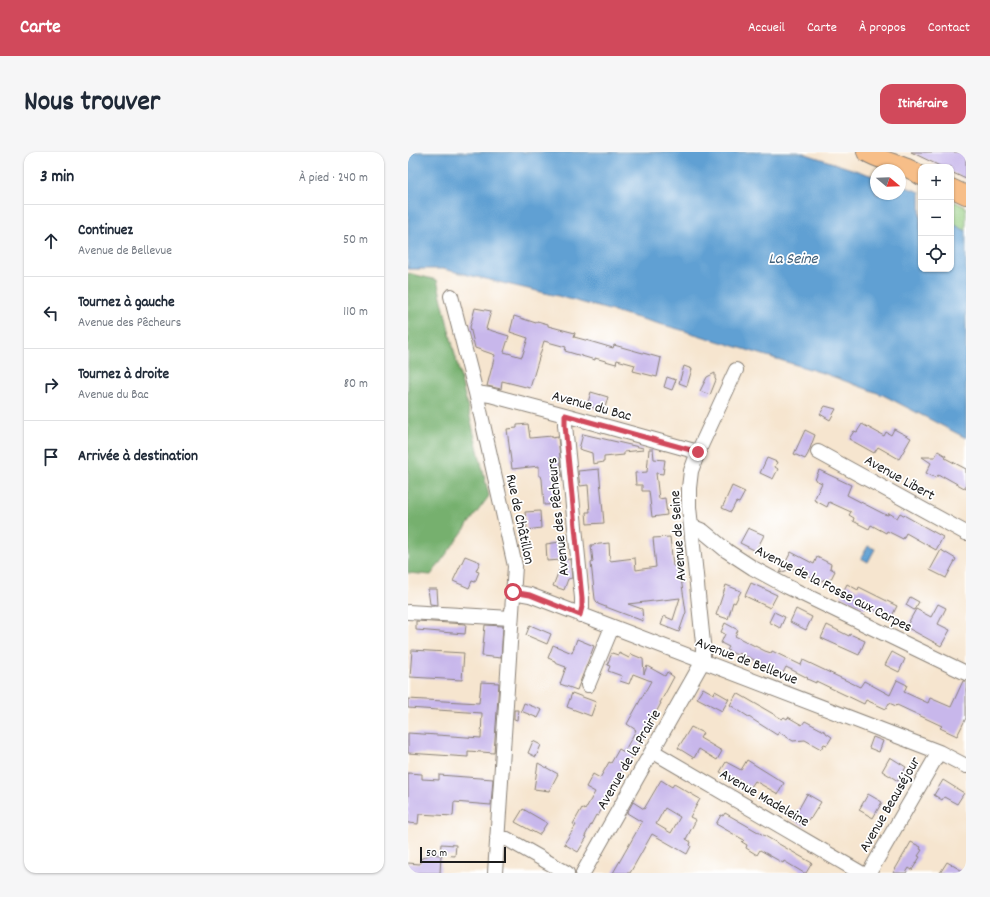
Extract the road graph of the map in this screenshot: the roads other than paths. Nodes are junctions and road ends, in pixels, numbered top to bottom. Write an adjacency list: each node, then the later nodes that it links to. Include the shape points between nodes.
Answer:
1 (851, 152): 3 (main road)
2 (866, 152): 4 (main road)
3 (872, 164)
4 (918, 174)
5 (906, 175): 6 (main road)
6 (918, 177)
7 (954, 189): 8 (main road)
8 (966, 195)
9 (451, 296): 11 (street, Rue de Châtillon)
10 (736, 370): 13 (street, Avenue de Seine)
11 (476, 393): 12 (street, Avenue du Bac); 17 (street, Rue de Châtillon, via 515,566)
12 (565, 415): 13 (street, Avenue du Bac); 19 (street, Avenue des Pêcheurs, via 582,598)
13 (698, 452): 15 (street, Avenue de Seine, via 689,488)
14 (818, 452): 16 (street, Avenue Libert)
15 (691, 526): 22 (street, Avenue de Seine); 23 (street, Avenue de la Fosse aux Carpes, via 703,530 753,568 788,587)
16 (966, 533)
17 (513, 592): 19 (street, Avenue de Bellevue, via 530,595); 20 (street, Rue de Châtillon)
18 (408, 612): 20 (street)
19 (580, 615): 21 (street, Avenue de Bellevue)
20 (511, 618): 28 (street, Rue de Châtillon)
21 (612, 627): 22 (street, Avenue de Bellevue); 24 (street)
22 (703, 661): 25 (street, Avenue de la Prairie); 26 (street, Avenue de Bellevue)
23 (966, 673)
24 (588, 685)
25 (652, 751): 31 (street, Avenue de la Prairie); 32 (street, Avenue Madeleine)
26 (939, 752): 27 (street, Avenue de Bellevue); 33 (street, Avenue Beauséjour)
27 (966, 766)
28 (497, 838): 29 (street, Rue de Châtillon); 30 (street, via 507,839)
29 (495, 873)
30 (567, 873)
31 (583, 873)
32 (861, 873)
33 (869, 873)

